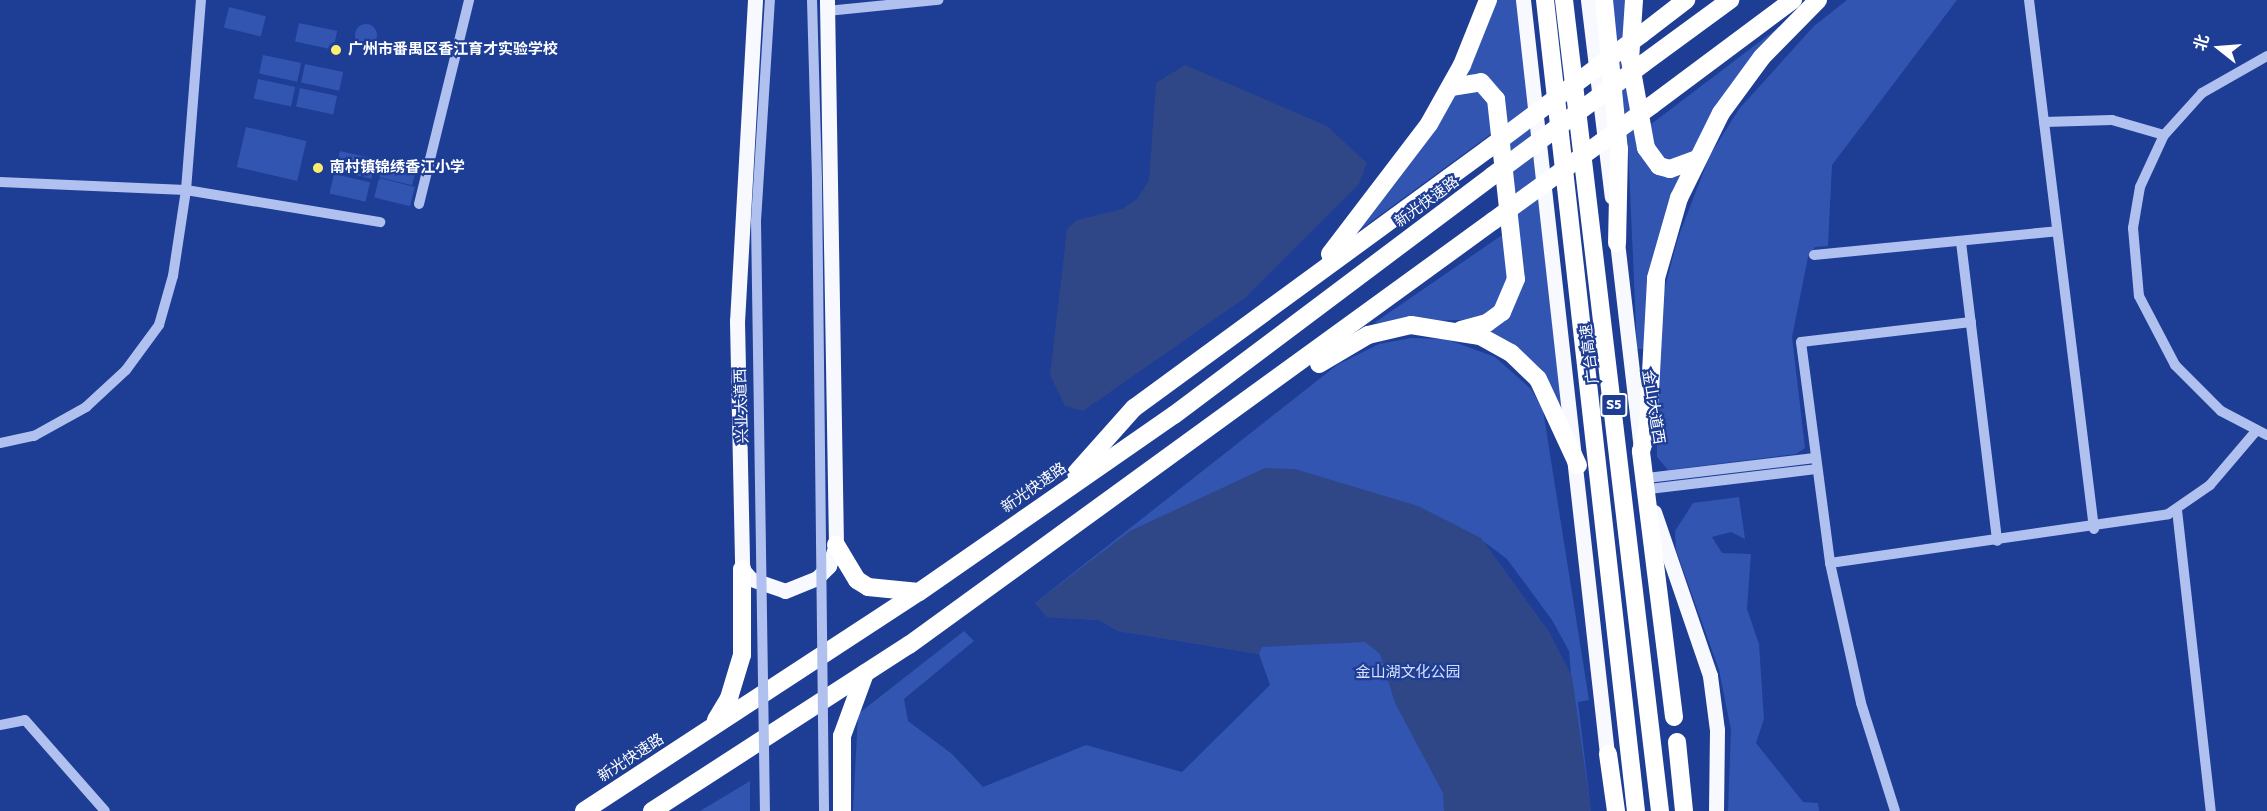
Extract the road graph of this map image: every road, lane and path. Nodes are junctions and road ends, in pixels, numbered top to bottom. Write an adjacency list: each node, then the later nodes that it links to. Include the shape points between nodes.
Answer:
1 (201, 0): 26 (street)
2 (469, 0): 27 (street)
3 (755, 0): 49 (main road, via 737,321)
4 (770, 0): 60 (street, 兴业大道西, bridge, via 756,221)
5 (812, 0): 61 (street, bridge)
6 (938, 0): 19 (street)
7 (1488, 0): 21 (highway)
8 (1523, 0): 40 (main road)
9 (1545, 0): 65 (highway, 广台高速 / S5)
10 (1564, 0): 66 (highway, 广台高速 / S5)
11 (1588, 0): 31 (main road, 金山大道西)
12 (1604, 0): 31 (highway, via 1619,149)
13 (1634, 0): 24 (highway, via 1630,60 1646,148 1659,166 1670,169)
14 (1686, 0): 33 (highway, bridge)
15 (1730, 0): 42 (highway, 新光快速路, bridge, via 1174,415)
16 (1793, 0): 43 (highway, bridge)
17 (1818, 0): 24 (highway, via 1762,57 1721,113)
18 (2029, 0): 22 (street)
19 (827, 5): 47 (main road)
20 (2267, 56): 23 (street, via 2202,93)
21 (1451, 87): 33 (highway, via 1370,207); 35 (highway, via 1481,82 1496,99 1516,279 1502,312 1487,323)
22 (2044, 122): 23 (street, via 2112,120); 29 (street)
23 (2164, 135): 36 (street, via 2135,207 2139,296 2190,383 2221,411)
24 (1697, 159): 38 (highway, via 1656,278 1648,428)
25 (0, 182): 26 (street)
26 (186, 190): 28 (street); 37 (street, via 173,276 159,325 126,370 86,407 34,436)
27 (419, 204)
28 (380, 222)
29 (2057, 231): 30 (street); 45 (street)
30 (1961, 242): 32 (street); 34 (street)
31 (1617, 243): 38 (main road, 金山大道西)
32 (1814, 255)
33 (1300, 285): 42 (highway, via 1134,408)
34 (1971, 322): 39 (street, via 1801,342); 46 (street)
35 (1461, 330): 40 (highway, via 1497,344 1532,372 1556,409); 43 (highway, via 1411,325 1368,335 1327,357 1184,462)
36 (2262, 433): 44 (street, via 2210,485)
37 (0, 443)
38 (1641, 451): 41 (main road, 金山大道西); 52 (highway)
39 (1816, 464): 41 (street); 48 (street)
40 (1578, 465): 56 (main road)
41 (1648, 483): 68 (main road, 金山大道西, via 1710,676 1717,730)
42 (1059, 492): 50 (highway, 新光快速路)
43 (1124, 492): 51 (highway)
44 (2176, 510): 45 (street); 70 (street)
45 (2094, 528): 46 (street)
46 (1996, 541): 48 (street)
47 (836, 545): 49 (main road, via 829,566 817,578 785,591 752,579); 50 (highway, via 852,573 868,587)
48 (1830, 563): 69 (street, via 1861,703)
49 (742, 569): 54 (highway, via 742,655 729,698)
50 (919, 592): 54 (highway, 新光快速路)
51 (865, 673): 59 (highway); 62 (highway, via 842,736)
52 (1674, 717)
53 (0, 725): 57 (street, via 25,720)
54 (712, 726): 58 (highway, 新光快速路)
55 (1677, 742): 67 (highway)
56 (1608, 754): 63 (main road); 64 (highway)
57 (105, 811)
58 (584, 811)
59 (652, 811)
60 (765, 811)
61 (824, 811)
62 (842, 811)
63 (1609, 811)
64 (1616, 811)
65 (1636, 811)
66 (1660, 811)
67 (1684, 811)
68 (1716, 811)
69 (1895, 811)
70 (2211, 811)

